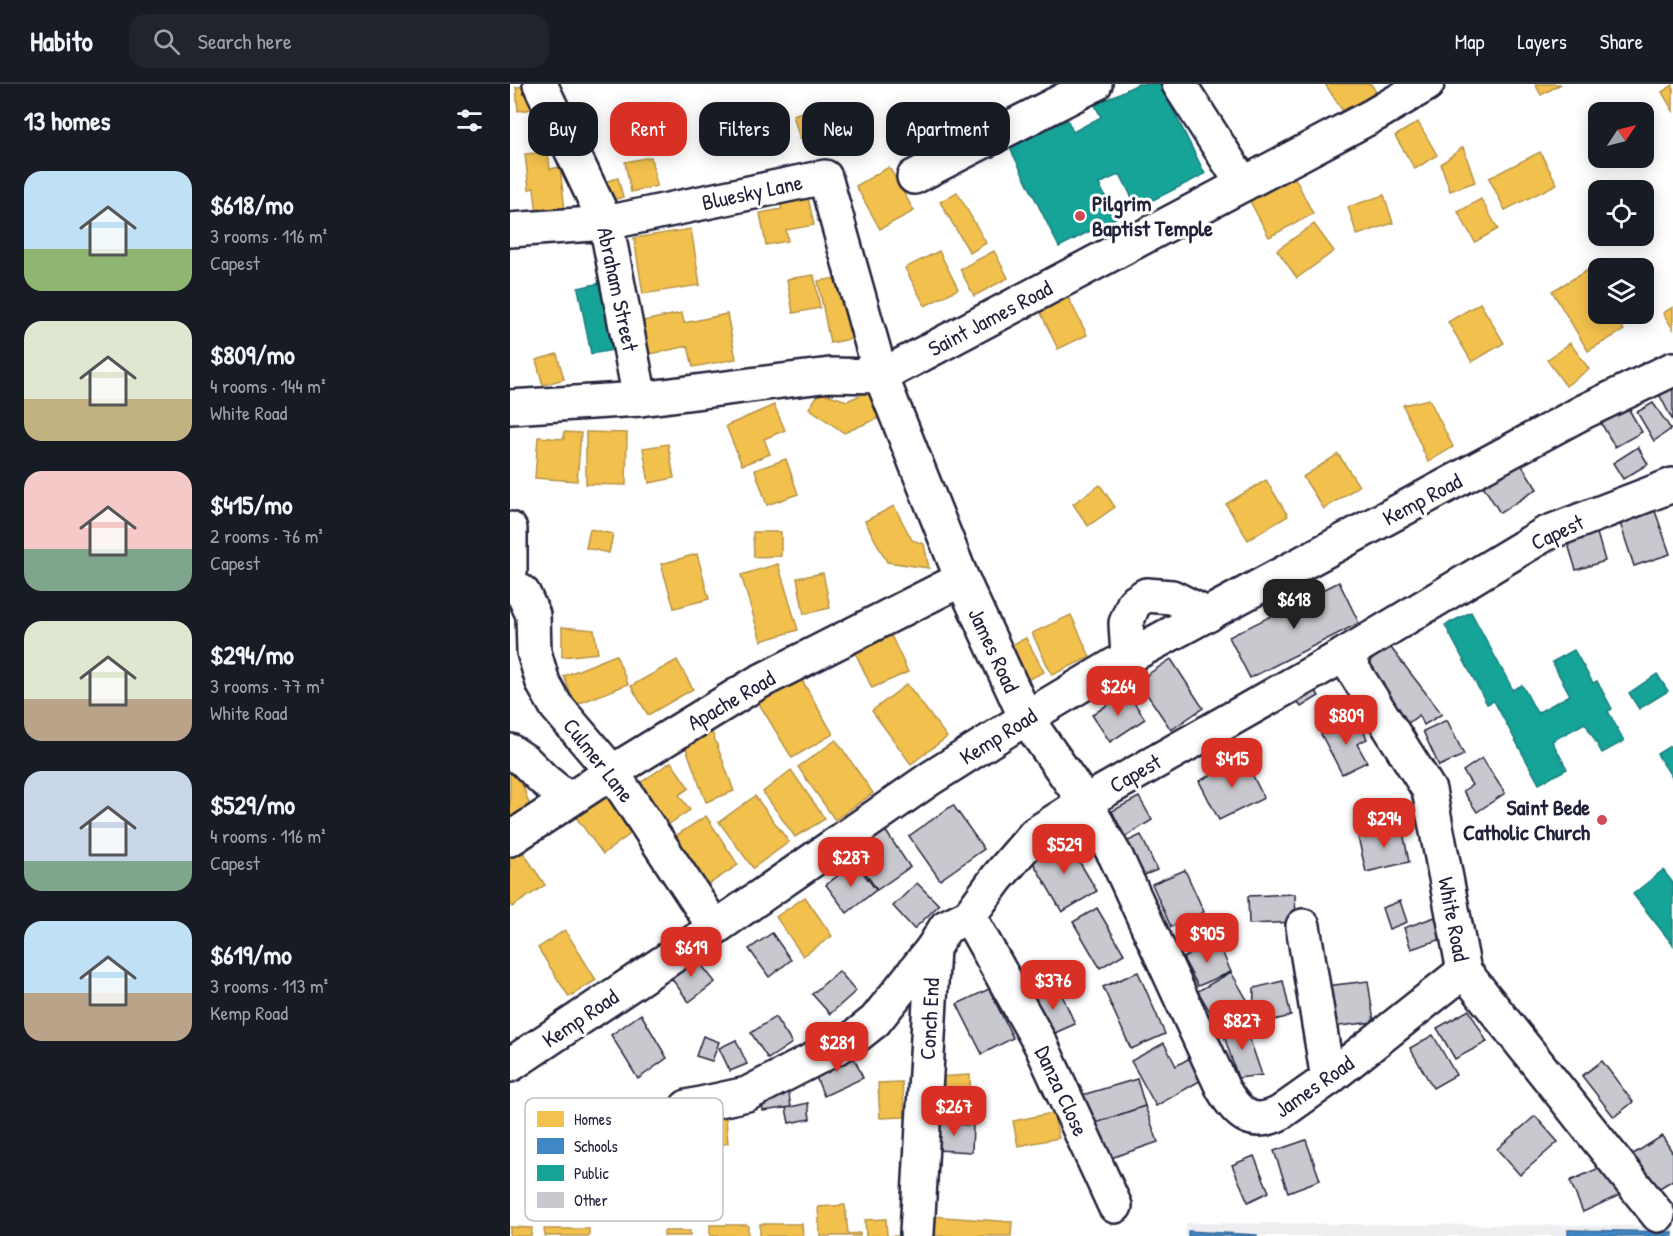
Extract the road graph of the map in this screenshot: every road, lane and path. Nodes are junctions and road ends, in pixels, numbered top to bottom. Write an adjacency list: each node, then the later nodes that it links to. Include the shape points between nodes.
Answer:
1 (540, 84): 7 (street, Abraham Street)
2 (1095, 84): 5 (street)
3 (1179, 84): 6 (street)
4 (1427, 84): 6 (street, Saint James Road)
5 (914, 177)
6 (1243, 184): 10 (street, Saint James Road)
7 (606, 223): 8 (street, Bluesky Lane); 10 (street, Bluesky Lane, via 825,177); 11 (street, Abraham Street)
8 (510, 230)
9 (1673, 369): 18 (street, Kemp Road, via 1583,412)
10 (881, 376): 11 (street, Saint James Road, via 830,375); 16 (street, James Road)
11 (639, 399): 12 (street, Saint James Road)
12 (510, 407)
13 (1673, 485): 19 (street, Capest, via 1545,534)
14 (510, 529): 15 (street)
15 (510, 572)
16 (962, 579): 21 (street, James Road); 23 (street, Apache Road, via 757,683)
17 (510, 585): 23 (street, Culmer Lane, via 522,593 534,615 534,652 543,683 556,706)
18 (1208, 615): 20 (street, Kemp Road); 20 (street, via 1172,597 1146,595 1134,603 1126,623)
19 (1344, 655): 25 (street, Capest); 31 (street, White Road, via 1429,790)
20 (1128, 657): 21 (street, Kemp Road)
21 (1026, 718): 25 (street, James Road); 29 (street, Kemp Road, via 931,778)
22 (510, 752): 24 (street)
23 (612, 772): 24 (street, Apache Road); 29 (street, Culmer Lane)
24 (569, 800): 26 (street, Apache Road)
25 (1085, 802): 27 (street, Capest, via 1035,834); 33 (street, James Road, via 1116,857 1223,1089 1236,1109 1256,1120 1272,1117)
26 (510, 839)
27 (969, 916): 30 (street, Capest, via 946,927); 35 (street, Danza Close, via 1041,1045)
28 (1303, 926): 33 (street)
29 (715, 928): 32 (street, Kemp Road)
30 (933, 948): 34 (street, Capest, via 875,1021 851,1040 747,1094); 37 (street, Conch End)
31 (1464, 971): 33 (street, James Road); 36 (street, White Road)
32 (510, 1065)
33 (1328, 1079)
34 (723, 1099)
35 (1115, 1206)
36 (1658, 1215)
37 (917, 1233)

